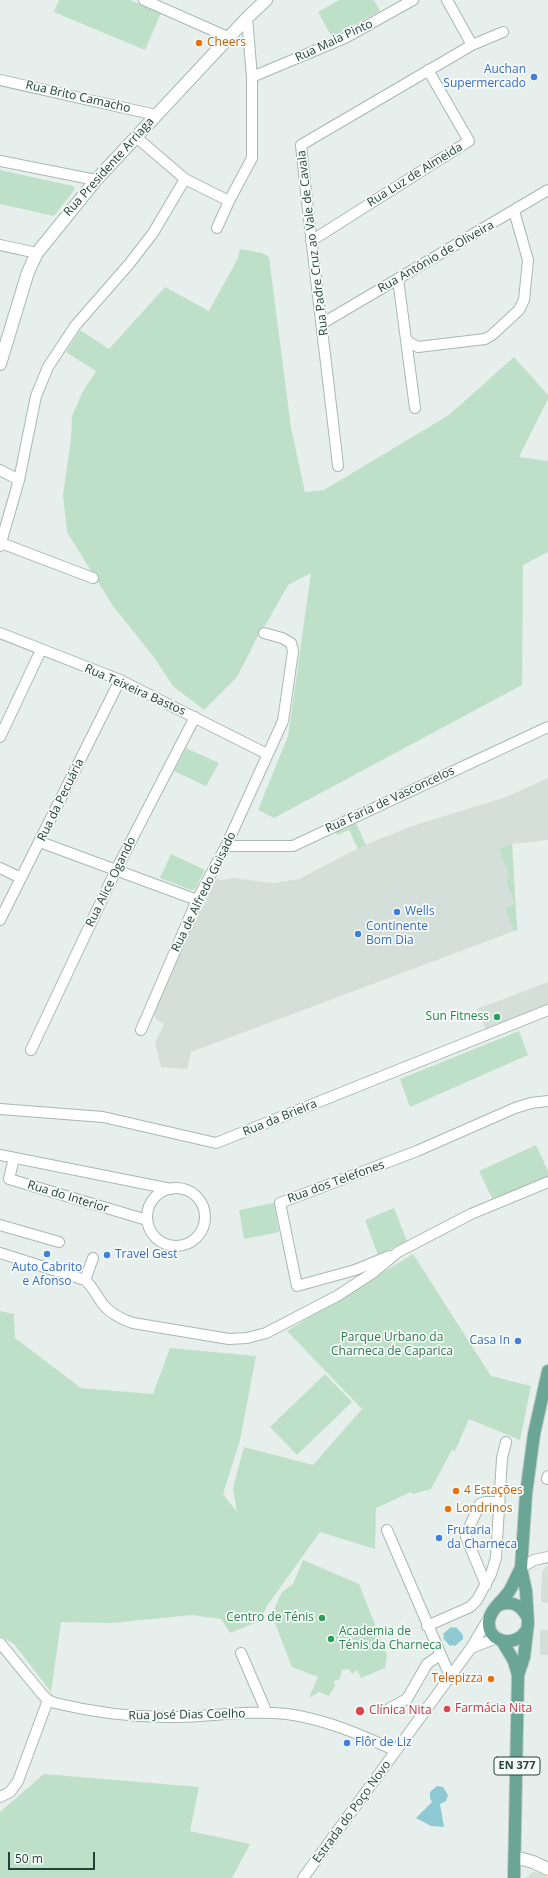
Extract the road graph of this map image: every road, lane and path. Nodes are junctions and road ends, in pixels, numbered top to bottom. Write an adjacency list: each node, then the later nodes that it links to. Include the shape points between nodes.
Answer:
1 (144, 0): 7 (street)
2 (266, 0): 5 (street, Rua Presidente Arriaga)
3 (413, 0): 10 (street, Rua Maia Pinto, via 346,38)
4 (447, 0): 8 (street)
5 (247, 18): 7 (street, Rua Presidente Arriaga); 10 (street)
6 (503, 32): 8 (street, Rua Padre Cruz ao Vale de Cavala)
7 (230, 38): 12 (street, Rua Presidente Arriaga)
8 (472, 45): 9 (street, Rua Padre Cruz ao Vale de Cavala)
9 (428, 70): 21 (street, Rua Padre Cruz ao Vale de Cavala, via 301,145); 21 (street, Rua Luz de Almeida, via 469,141)
10 (252, 77): 18 (street, via 252,158)
11 (0, 80): 12 (street, Rua Brito Camacho)
12 (156, 115): 13 (street, Rua Presidente Arriaga)
13 (136, 137): 15 (street); 16 (street, Rua Presidente Arriaga)
14 (0, 161): 16 (street)
15 (185, 179): 18 (street); 31 (street, via 153,233 75,326 48,366 36,396)
16 (96, 180): 23 (street, Rua Presidente Arriaga)
17 (548, 190): 19 (street, Rua António de Oliveira)
18 (229, 201): 20 (street)
19 (514, 211): 24 (street, Rua António de Oliveira); 26 (street, via 528,262 524,300 520,309 492,335 482,339 418,346)
20 (217, 228)
21 (311, 241): 25 (street, Rua Padre Cruz ao Vale de Cavala)
22 (0, 245): 23 (street)
23 (37, 253): 27 (street, Rua Presidente Arriaga, via 28,272)
24 (398, 279): 25 (street, Rua António de Oliveira); 26 (street)
25 (323, 323): 29 (street, Rua Padre Cruz ao Vale de Cavala)
26 (406, 339): 28 (street)
27 (0, 364)
28 (415, 408)
29 (338, 466)
30 (0, 470): 31 (street)
31 (19, 480): 32 (street)
32 (0, 544): 33 (street)
33 (93, 578)
34 (0, 633): 36 (street, Rua Teixeira Bastos)
35 (264, 633): 41 (street, Rua de Alfredo Guisado, via 282,638 290,643 293,651 283,721)
36 (42, 650): 37 (street, Rua Teixeira Bastos); 40 (street)
37 (120, 680): 38 (street, Rua Teixeira Bastos); 42 (street, Rua da Pecuária)
38 (195, 716): 41 (street, Rua Teixeira Bastos); 45 (street, Rua Alice Ogando)
39 (548, 727): 43 (street, Rua Faria de Vasconcelos, via 293,846)
40 (0, 737)
41 (267, 754): 43 (street, Rua de Alfredo Guisado)
42 (40, 842): 45 (street); 46 (street, Rua da Pecuária)
43 (226, 846): 47 (street, Rua de Alfredo Guisado)
44 (0, 868): 46 (street)
45 (116, 870): 47 (street); 51 (street, Rua Alice Ogando)
46 (21, 878): 48 (street, Rua da Pecuária)
47 (197, 900): 50 (street, Rua de Alfredo Guisado)
48 (0, 920)
49 (548, 1010): 53 (street, Rua da Brieira, via 216,1143 103,1117)
50 (141, 1030)
51 (31, 1050)
52 (548, 1101): 61 (street, Rua dos Telefones, via 515,1108 417,1152 280,1203 297,1286 355,1270)
53 (0, 1109)
54 (0, 1155): 55 (street, Rua do Interior)
55 (14, 1158): 57 (street, Rua do Interior); 58 (street, Rua do Interior, via 9,1179)
56 (548, 1182): 61 (street, via 471,1214)
57 (171, 1189): 58 (street, via 163,1191 150,1203); 58 (street, Rua do Interior, via 189,1191 202,1204 205,1213 199,1234 188,1243 180,1246 171,1245 155,1237)
58 (147, 1220)
59 (0, 1225): 60 (street)
60 (59, 1242)
61 (398, 1252): 64 (street, via 374,1272 337,1296 266,1333 247,1338 229,1338 133,1323 109,1311)
62 (0, 1253): 64 (street)
63 (93, 1258): 64 (street)
64 (85, 1280)
65 (548, 1371): 66 (main road, EN 377)
66 (546, 1391): 71 (main road, EN 377, via 531,1456)
67 (506, 1442): 68 (street)
68 (498, 1502): 72 (street, via 496,1558); 72 (street, via 480,1504 467,1532 467,1543)
69 (387, 1530): 76 (street)
70 (548, 1558): 71 (street, via 534,1560)
71 (521, 1568): 73 (main road, EN 377, via 509,1591); 74 (main road, EN 377, via 526,1591)
72 (486, 1585): 76 (street, via 470,1607)
73 (497, 1606): 74 (main road, via 514,1604); 75 (main road, EN 377)
74 (526, 1615): 77 (main road, EN 377)
75 (490, 1616): 78 (main road, EN 377, via 490,1628); 80 (street, Estrada do Poço Novo)
76 (427, 1626): 82 (street)
77 (526, 1631): 78 (main road, via 518,1639 508,1642); 83 (main road, EN 377, via 524,1657)
78 (500, 1639): 80 (street); 83 (main road, EN 377, via 514,1661)
79 (0, 1643): 85 (street)
80 (471, 1648): 84 (street, Estrada do Poço Novo)
81 (241, 1653): 87 (street)
82 (440, 1655): 84 (street); 86 (street, via 427,1664 407,1699)
83 (518, 1675): 90 (main road, EN 377)
84 (450, 1676): 88 (street, Estrada do Poço Novo)
85 (48, 1700): 87 (street, Rua José Dias Coelho, via 128,1716 179,1717); 89 (street, via 18,1780 13,1789)
86 (390, 1708)
87 (267, 1713): 88 (street, Rua José Dias Coelho, via 288,1714 338,1727)
88 (396, 1751): 92 (street, Estrada do Poço Novo)
89 (0, 1797)
90 (515, 1857): 91 (street); 93 (main road, EN 377)
91 (548, 1869)
92 (303, 1878)
93 (514, 1878)

